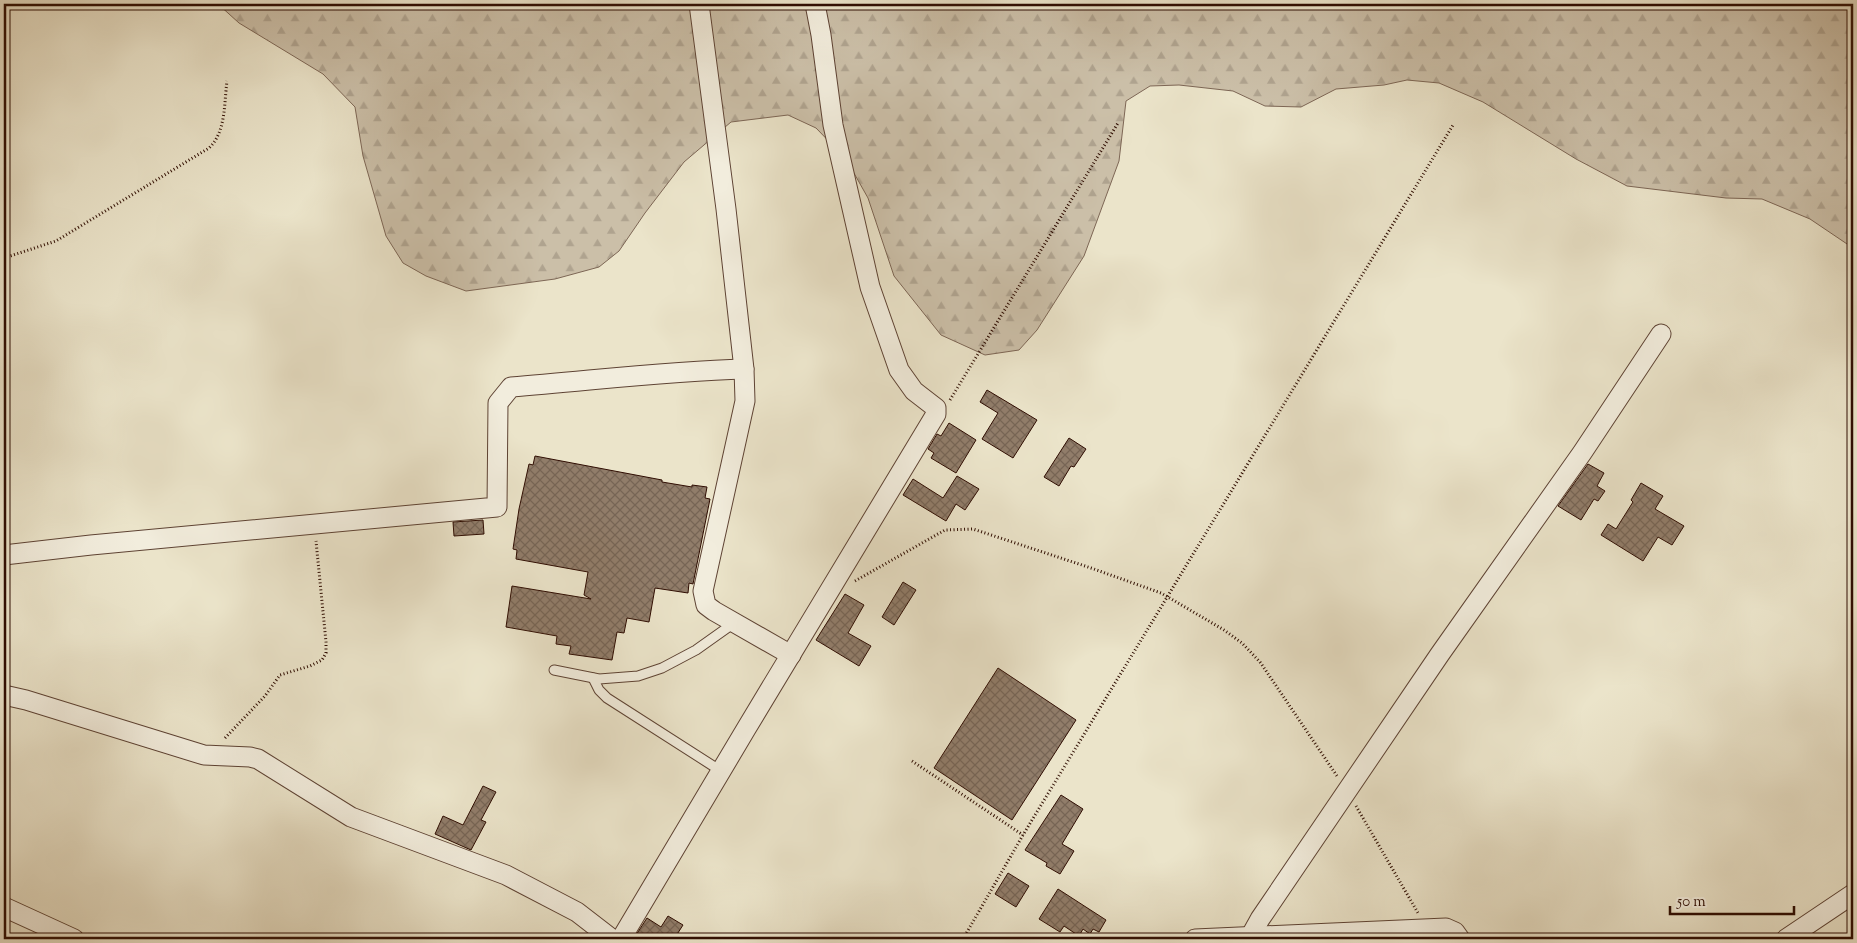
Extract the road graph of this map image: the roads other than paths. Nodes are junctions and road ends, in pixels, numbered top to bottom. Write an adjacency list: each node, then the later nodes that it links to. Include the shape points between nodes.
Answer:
1 (699, 4): 4 (street)
2 (814, 4): 7 (street, via 833,124 870,287 899,370 914,391 937,411)
3 (1661, 334): 14 (street)
4 (744, 369): 5 (street, via 668,372 511,387 498,403 497,507); 6 (street, via 744,413 703,591 706,605)
5 (4, 555)
6 (734, 622): 7 (street); 9 (lane, via 696,650 662,668 638,676)
7 (791, 655): 11 (street)
8 (554, 670): 9 (lane)
9 (593, 678): 11 (lane, via 607,698)
10 (4, 694): 16 (street, via 204,755 258,759 351,817 506,875 577,912)
11 (720, 772): 17 (street)
12 (1853, 894): 20 (street)
13 (4, 907): 15 (street)
14 (1250, 937): 18 (street); 19 (street, via 1446,928)
15 (74, 939)
16 (612, 939)
17 (621, 939)
18 (1194, 939)
19 (1460, 939)
20 (1786, 939)

